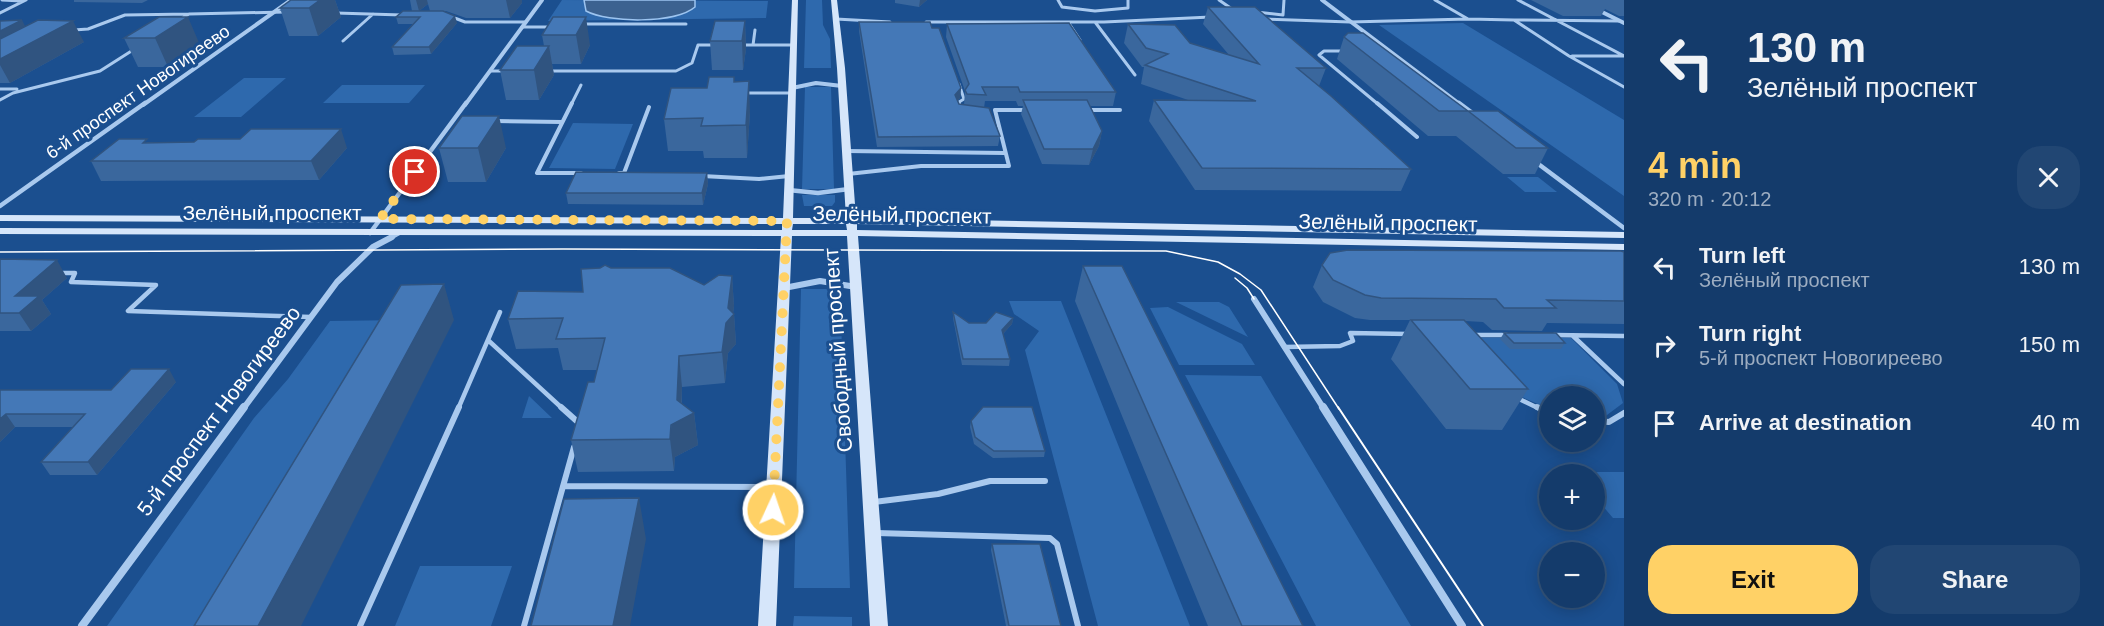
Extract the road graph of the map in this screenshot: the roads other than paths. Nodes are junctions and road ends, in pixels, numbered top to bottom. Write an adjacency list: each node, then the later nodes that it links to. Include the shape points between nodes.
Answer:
1 (2, 0): 2 (lane)
2 (26, 0): 19 (lane)
3 (291, 0): 17 (street, 6-й проспект Новогиреево)
4 (542, 0): 32 (street)
5 (795, 0): 50 (main road)
6 (834, 0): 26 (main road, Свободный проспект)
7 (1058, 0): 8 (lane, via 1062,7 1106,11 1128,8)
8 (1128, 0)
9 (1219, 0): 15 (lane, via 1228,9)
10 (1284, 0): 16 (lane, via 1283,15)
11 (1322, 0): 37 (street)
12 (1435, 0): 28 (lane)
13 (1518, 0): 31 (lane)
14 (1597, 9): 38 (street)
15 (1239, 10)
16 (1250, 11)
17 (274, 12): 18 (lane); 21 (lane); 93 (street, 6-й проспект Новогиреево)
18 (285, 12)
19 (0, 13)
20 (329, 13): 22 (lane)
21 (189, 14): 30 (lane); 39 (lane, via 125,15 88,29 70,29)
22 (373, 14): 23 (lane); 45 (lane)
23 (408, 15)
24 (445, 15): 32 (lane, via 465,22)
25 (1222, 17): 36 (lane)
26 (836, 18): 33 (lane); 63 (main road, Свободный проспект)
27 (1257, 19): 37 (lane)
28 (1468, 19): 29 (lane); 37 (lane)
29 (1514, 20): 31 (lane); 55 (lane)
30 (179, 21)
31 (1558, 21): 38 (lane); 56 (lane)
32 (526, 22): 42 (street)
33 (891, 22)
34 (925, 22): 35 (lane)
35 (1068, 22): 36 (lane); 46 (lane)
36 (1095, 22): 60 (lane)
37 (1350, 22): 54 (street)
38 (1622, 22)
39 (75, 24)
40 (686, 24): 41 (lane)
41 (575, 25)
42 (522, 27): 44 (lane, via 557,27); 57 (street)
43 (755, 30): 49 (lane)
44 (551, 36)
45 (343, 41)
46 (1081, 41)
47 (720, 45): 59 (lane, via 698,45 692,63 676,71)
48 (742, 45): 49 (lane)
49 (753, 45): 50 (lane)
50 (794, 45): 67 (main road)
51 (140, 46): 66 (lane, via 100,71)
52 (1350, 51): 80 (lane, via 1324,51 1320,55)
53 (1383, 51): 54 (lane)
54 (1389, 51): 75 (street)
55 (1569, 56): 56 (lane); 64 (lane)
56 (1624, 56)
57 (490, 71): 58 (lane); 76 (street)
58 (509, 71)
59 (540, 71)
60 (1135, 75)
61 (956, 77): 74 (lane, via 964,99 958,106)
62 (581, 85): 79 (lane)
63 (842, 86): 67 (street, via 816,83); 81 (main road, Свободный проспект)
64 (1624, 87)
65 (0, 89): 66 (lane)
66 (26, 89): 69 (lane)
67 (792, 91): 68 (lane); 90 (main road)
68 (736, 93)
69 (0, 100)
70 (649, 107): 86 (lane)
71 (1029, 110): 82 (lane, via 995,110)
72 (1086, 110): 73 (lane)
73 (1120, 110)
74 (962, 112)
75 (1481, 120)
76 (453, 121): 77 (lane); 95 (street)
77 (464, 121)
78 (486, 121): 79 (lane)
79 (562, 122): 84 (lane, via 537,173)
80 (1417, 137)
81 (846, 151): 82 (lane); 88 (main road, Свободный проспект)
82 (1005, 153): 88 (lane, via 1009,166 921,166)
83 (1527, 154): 98 (street)
84 (591, 173)
85 (613, 173): 86 (lane)
86 (624, 173): 87 (lane)
87 (635, 174)
88 (848, 174): 91 (main road, Свободный проспект)
89 (692, 176): 90 (lane)
90 (789, 176): 92 (main road)
91 (849, 189): 92 (street, via 818,194); 97 (main road, Свободный проспект)
92 (788, 190): 96 (main road)
93 (0, 206)
94 (0, 218): 95 (main road, Зелёный проспект)
95 (380, 219): 96 (main road, Зелёный проспект); 100 (street)
96 (786, 227): 97 (main road, Зелёный проспект); 101 (main road, Зелёный проспект); 106 (main road)
97 (852, 227): 102 (main road, Зелёный проспект); 103 (main road, Зелёный проспект); 105 (main road, Свободный проспект)
98 (1624, 228)
99 (0, 231): 100 (main road, Зелёный проспект)
100 (370, 233): 101 (main road, Зелёный проспект)
101 (399, 233): 109 (street, 5-й проспект Новогиреево, via 373,247 337,282)
102 (1624, 235)
103 (1624, 247)
104 (53, 273): 109 (lane, via 75,273 71,282 156,285 128,311)
105 (856, 287): 106 (street, via 821,280); 126 (main road, Свободный проспект)
106 (783, 288): 125 (main road)
107 (1254, 299): 117 (street)
108 (500, 312): 116 (lane)
109 (311, 318): 128 (street, 5-й проспект Новогиреево)
110 (1418, 334): 117 (lane, via 1350,333 1353,341 1340,346)
111 (1463, 334): 112 (lane)
112 (1518, 335)
113 (1551, 335): 114 (lane)
114 (1573, 336): 115 (lane); 118 (lane)
115 (1624, 336)
116 (489, 341): 124 (lane, via 580,425); 129 (lane)
117 (1284, 347): 134 (street)
118 (1624, 384)
119 (1512, 394): 120 (lane)
120 (1539, 408)
121 (1624, 412): 122 (lane)
122 (1605, 422)
123 (1045, 481): 126 (lane, via 990,481 938,494)
124 (564, 486): 125 (lane); 130 (lane)
125 (774, 487): 131 (main road)
126 (871, 502): 127 (main road, Свободный проспект)
127 (873, 533): 132 (main road, Свободный проспект); 133 (lane, via 1050,538 1057,544)
128 (82, 626)
129 (360, 626)
130 (524, 626)
131 (767, 626)
132 (879, 626)
133 (1078, 626)
134 (1462, 626)

